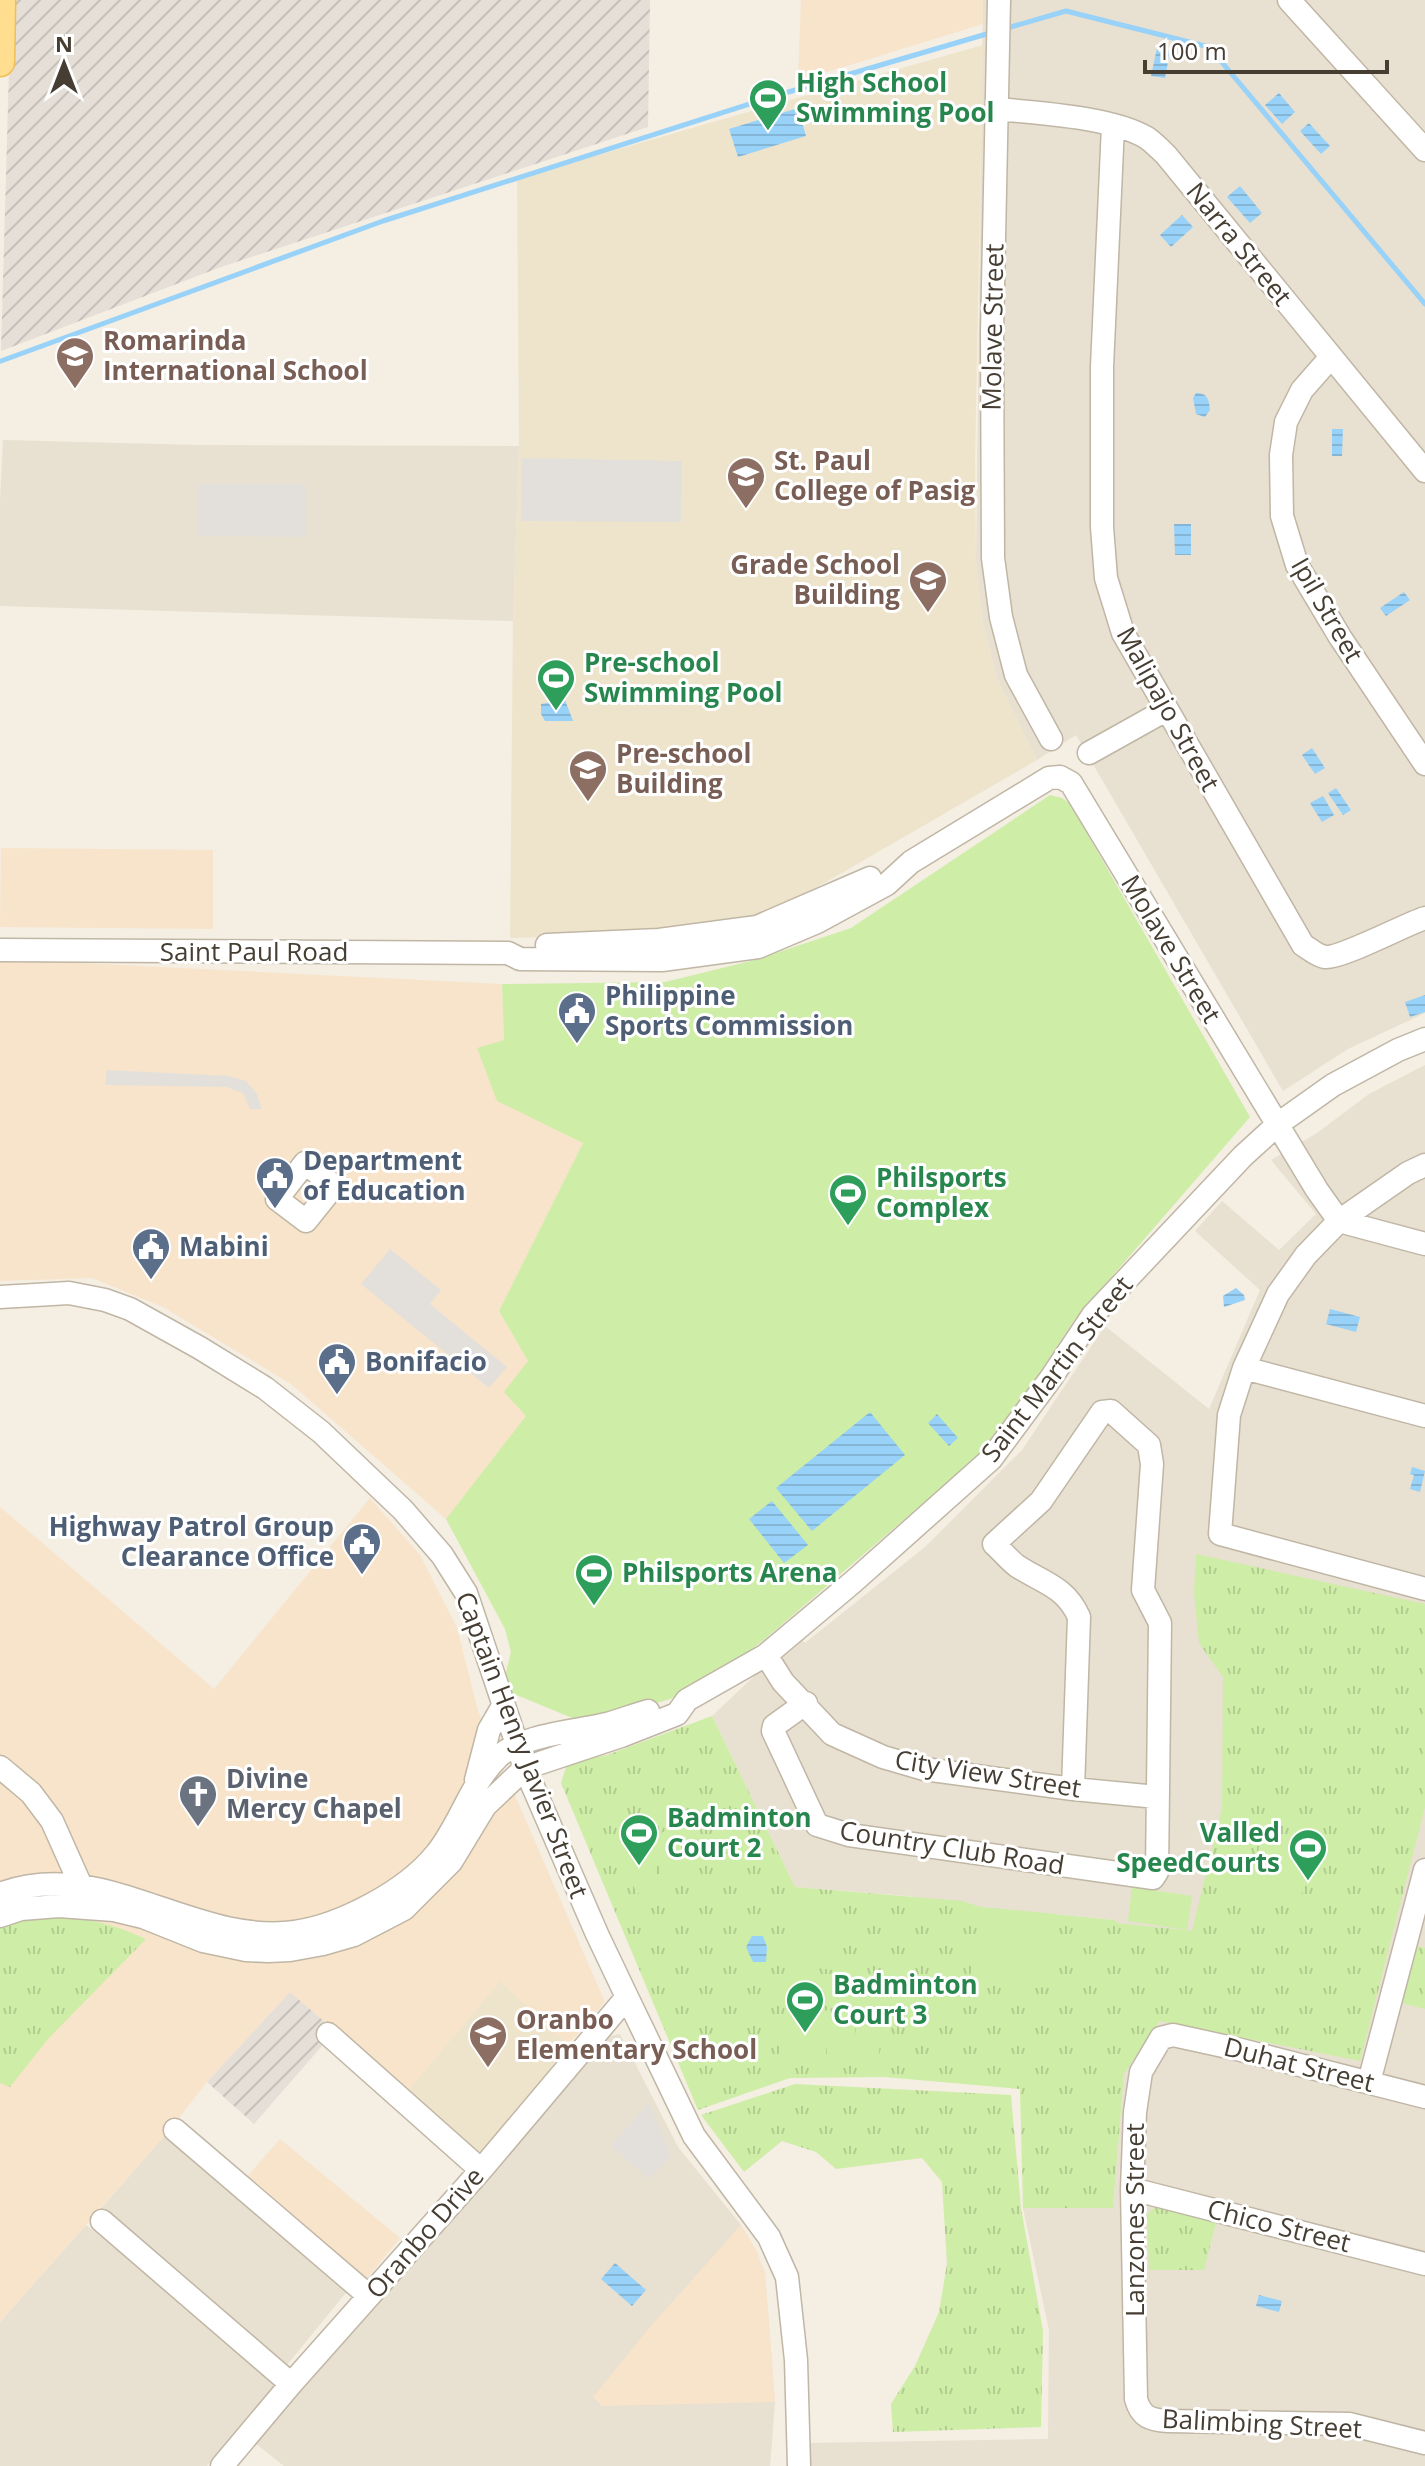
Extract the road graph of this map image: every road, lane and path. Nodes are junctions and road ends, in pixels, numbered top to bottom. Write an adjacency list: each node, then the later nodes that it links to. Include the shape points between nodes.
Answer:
1 (1, 0): 4 (main road)
2 (1289, 0): 7 (street)
3 (999, 7): 5 (street, Molave Street)
4 (0, 62)
5 (997, 109): 6 (street, Narra Street); 11 (street, Molave Street, via 993,558 1016,675)
6 (1113, 126): 8 (street, Narra Street, via 1145,137 1166,155); 10 (street, Malipajo Street, via 1102,367 1106,578 1123,633)
7 (1425, 150)
8 (1331, 357): 9 (street, Narra Street); 13 (street, Ipil Street, via 1302,390 1286,422 1282,516 1297,565)
9 (1425, 471)
10 (1166, 710): 12 (street); 15 (street, Malipajo Street, via 1303,945 1322,957 1337,957)
11 (1051, 739)
12 (1089, 753)
13 (1425, 764)
14 (1060, 777): 16 (street, Saint Paul Road, via 1049,778 848,906 758,947 662,960 520,959 508,953); 18 (street, Molave Street, via 1071,783)
15 (1425, 918)
16 (0, 950)
17 (1425, 1039): 18 (street, Saint Martin Street, via 1333,1085)
18 (1278, 1124): 20 (street, Molave Street); 26 (street, Saint Martin Street, via 1093,1315 991,1459)
19 (1425, 1165): 20 (street)
20 (1339, 1221): 21 (street); 23 (street, via 1278,1294)
21 (1425, 1244)
22 (0, 1297): 29 (street, Captain Henry Javier Street, via 69,1293 130,1309 265,1388 321,1432 442,1555 466,1593)
23 (1244, 1368): 24 (street); 25 (street, via 1229,1415 1220,1534)
24 (1425, 1416)
25 (1425, 1589)
26 (766, 1655): 27 (street, Saint Martin Street); 28 (street, City View Street, via 783,1682)
27 (687, 1700): 30 (street, Saint Martin Street); 32 (street, Saint Martin Street, via 677,1714)
28 (806, 1703): 34 (street, City View Street, via 832,1734 883,1757 924,1769); 35 (street, Country Club Road, via 774,1726 774,1736 817,1825 849,1835 1153,1878)
29 (503, 1706): 30 (street, Captain Henry Javier Street); 33 (street, via 489,1730)
30 (517, 1746): 32 (street, Captain Henry Javier Street); 33 (street, via 499,1757)
31 (0, 1767): 37 (street, via 31,1793 52,1821)
32 (525, 1768): 39 (street, via 485,1806 451,1862 404,1909 354,1935 290,1950 246,1950 203,1941 143,1917); 42 (street, Captain Henry Javier Street)
33 (474, 1789): 37 (street, via 437,1854 399,1889 343,1918 296,1931 215,1926)
34 (1073, 1789): 35 (street, City View Street); 35 (street, via 1079,1617 1061,1591 1015,1564 994,1544 1041,1501 1106,1410 1149,1445 1143,1590 1160,1623)
35 (1157, 1797)
36 (1425, 1870): 41 (street)
37 (81, 1885): 38 (street, via 18,1887); 39 (street)
38 (0, 1894)
39 (90, 1907): 40 (street, via 21,1909)
40 (0, 1916)
41 (1418, 1923): 45 (street)
42 (627, 1997): 48 (street, Oranbo Drive); 57 (street, Captain Henry Javier Street, via 694,2136 769,2237 787,2277)
43 (328, 2034): 48 (street)
44 (1173, 2035): 45 (street, Duhat Street); 49 (street, Lanzones Street, via 1161,2038 1141,2072)
45 (1369, 2082): 46 (street, Duhat Street)
46 (1425, 2097)
47 (175, 2130): 52 (street)
48 (481, 2170): 52 (street, Oranbo Drive)
49 (1132, 2189): 51 (street, Chico Street); 54 (street, Lanzones Street, via 1136,2399)
50 (102, 2221): 53 (street)
51 (1425, 2264)
52 (369, 2296): 53 (street, Oranbo Drive)
53 (291, 2384): 56 (street, Oranbo Drive)
54 (1146, 2417): 55 (street, Balimbing Street, via 1349,2424)
55 (1425, 2443)
56 (222, 2466)
57 (799, 2466)

